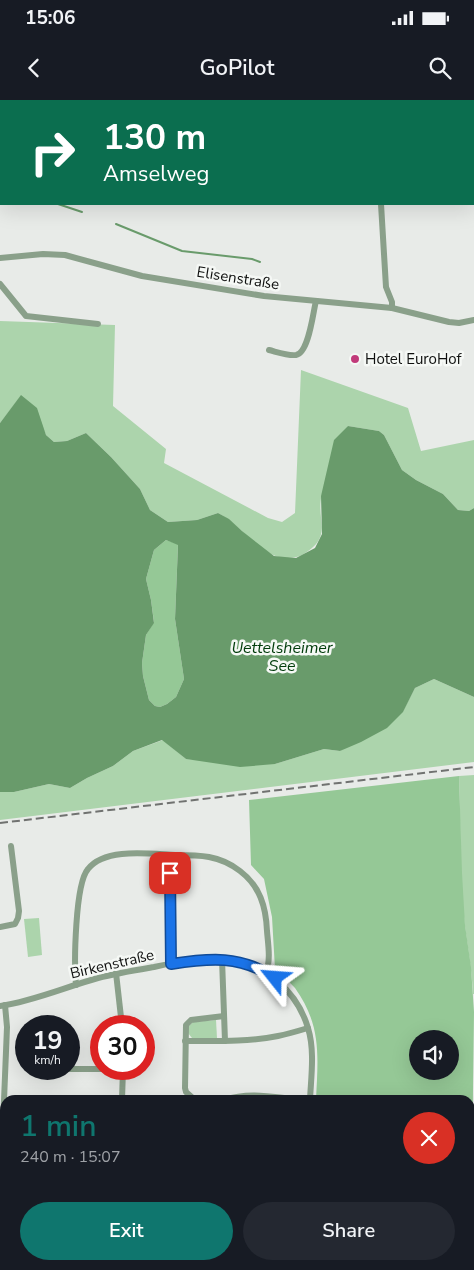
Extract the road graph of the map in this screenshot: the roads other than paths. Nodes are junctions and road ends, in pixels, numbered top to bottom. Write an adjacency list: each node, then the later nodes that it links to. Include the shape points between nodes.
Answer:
1 (381, 205): 5 (street, via 386,286)
2 (0, 258): 4 (street, Elisenstraße, via 65,254 142,276)
3 (0, 284): 7 (street, via 26,316)
4 (316, 301): 5 (street, Elisenstraße); 8 (street, via 302,351 294,355)
5 (392, 308): 6 (street, Elisenstraße, via 449,322)
6 (474, 320)
7 (98, 324)
8 (269, 350)
9 (11, 846): 11 (street, via 19,912 15,924)
10 (170, 854): 13 (street); 14 (street, via 223,861 251,881 266,914 269,966); 16 (street, via 122,854 99,860 87,869 79,903)
11 (0, 927)
12 (222, 959): 13 (street, Birkenstraße); 14 (street, Birkenstraße); 19 (street)
13 (171, 964): 15 (street, Birkenstraße)
14 (266, 972): 20 (street, Birkenstraße, via 288,990)
15 (116, 973): 16 (street, Birkenstraße); 18 (street)
16 (76, 985): 17 (street, Birkenstraße)
17 (3, 1005): 24 (street, via 7,1027)
18 (121, 1015)
19 (224, 1016): 21 (street, via 188,1022); 22 (street)
20 (308, 1028): 22 (street, via 278,1036); 27 (street, Birkenstraße, via 312,1052)
21 (185, 1041): 22 (street); 26 (street, via 185,1088)
22 (225, 1041)
23 (123, 1080): 25 (street)
24 (4, 1095)
25 (122, 1095)
26 (189, 1095)
27 (310, 1095)

